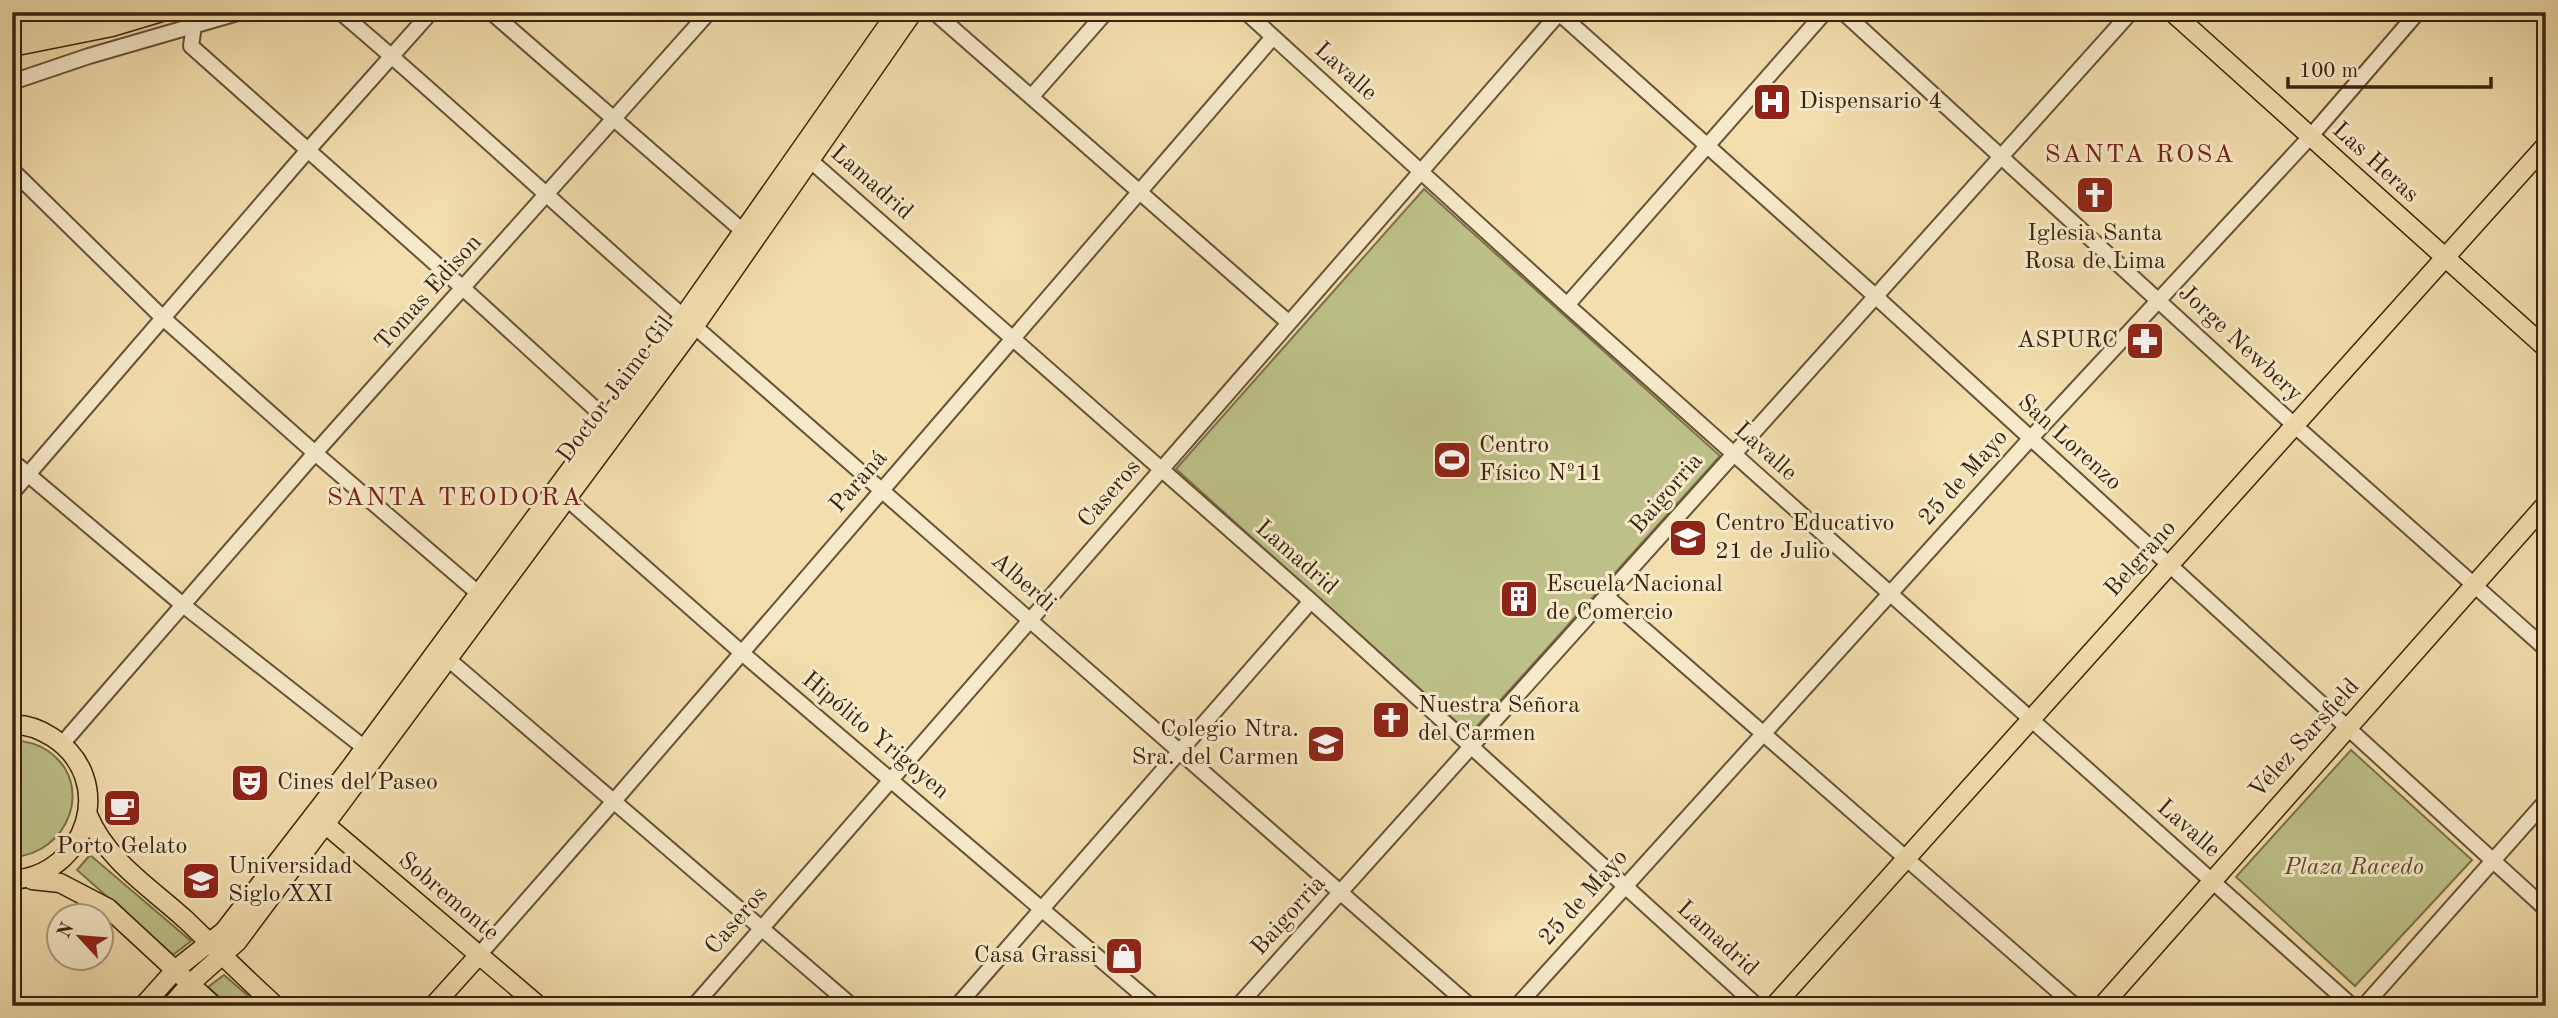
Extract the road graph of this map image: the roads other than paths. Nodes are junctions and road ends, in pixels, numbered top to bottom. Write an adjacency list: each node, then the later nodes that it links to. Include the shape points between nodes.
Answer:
1 (107, 12): 20 (main road)
2 (162, 12): 22 (main road)
3 (241, 12): 19 (street)
4 (340, 12): 23 (street, Alberdi)
5 (431, 12): 23 (street)
6 (491, 12): 26 (street)
7 (709, 12): 26 (street, Tomas Edison)
8 (897, 12): 31 (main road, Doctor Jaime Gil)
9 (913, 12): 31 (main road, Doctor Jaime Gil)
10 (934, 12): 25 (street)
11 (1106, 12): 25 (street)
12 (1246, 12): 21 (street, Lavalle)
13 (1825, 12): 29 (street)
14 (1843, 12): 32 (street, Jorge Newbery)
15 (2130, 12): 32 (street, Baigorria)
16 (2172, 12): 27 (main road, Las Heras)
17 (2418, 12): 27 (street, 25 de Mayo)
18 (1560, 13): 29 (street, San Lorenzo); 34 (street, Caseros)
19 (195, 19): 24 (street); 30 (street, via 191,46)
20 (12, 32)
21 (1273, 37): 34 (street, Lavalle); 35 (street, Paraná)
22 (12, 47)
23 (392, 56): 30 (street); 36 (street, Alberdi)
24 (12, 82)
25 (1032, 96): 35 (street)
26 (614, 120): 36 (street, Tomas Edison); 37 (street)
27 (2310, 137): 38 (main road, Las Heras); 41 (street, 25 de Mayo)
28 (2546, 145): 38 (main road, Belgrano)
29 (1707, 146): 40 (street, San Lorenzo); 42 (street)
30 (308, 150): 39 (street); 43 (street)
31 (805, 155): 37 (main road, Doctor Jaime Gil); 44 (main road, Doctor Jaime Gil); 46 (street, Lamadrid)
32 (2001, 158): 40 (street, Baigorria); 41 (street, Jorge Newbery)
33 (12, 170): 43 (street)
34 (1421, 171): 42 (street, Lavalle); 45 (street, Caseros)
35 (1140, 191): 45 (street); 46 (street, Paraná)
36 (548, 194): 39 (street, Tomas Edison); 44 (street, Alberdi)
37 (744, 232): 44 (main road, Doctor Jaime Gil)
38 (2444, 258): 47 (main road, Las Heras); 48 (main road, Belgrano)
39 (464, 289): 49 (street); 51 (street, Tomas Edison)
40 (1874, 295): 50 (street, San Lorenzo); 52 (street, Baigorria)
41 (2158, 299): 48 (street, Jorge Newbery); 50 (street, 25 de Mayo)
42 (1567, 305): 52 (street, Lavalle)
43 (163, 318): 51 (street); 55 (street)
44 (689, 322): 49 (main road, Doctor Jaime Gil); 56 (street, Alberdi)
45 (1288, 322): 54 (street, Caseros)
46 (1015, 338): 54 (street, Lamadrid); 56 (street, Paraná)
47 (2546, 348)
48 (2294, 424): 60 (main road, Belgrano); 61 (street, Jorge Newbery)
49 (612, 425): 58 (main road, Doctor Jaime Gil); 64 (main road, Doctor Jaime Gil)
50 (2030, 439): 60 (street, San Lorenzo); 62 (street, 25 de Mayo)
51 (315, 453): 64 (street); 66 (street, Tomas Edison)
52 (1733, 454): 62 (street, Lavalle); 63 (street, Baigorria)
53 (12, 461): 55 (street)
54 (1160, 470): 65 (street, Lamadrid); 67 (street, Caseros)
55 (29, 474): 57 (street); 66 (street)
56 (883, 489): 67 (street, Alberdi); 69 (street, Paraná)
57 (12, 493)
58 (566, 498): 64 (main road, Doctor Jaime Gil); 69 (street, Hipólito Yrigoyen)
59 (2546, 504): 61 (main road, Vélez Sarsfield)
60 (2169, 565): 71 (main road, Belgrano); 73 (street, San Lorenzo)
61 (2474, 584): 68 (street, Jorge Newbery); 73 (main road, Vélez Sarsfield)
62 (1890, 593): 71 (street, Lavalle); 74 (street, 25 de Mayo)
63 (1607, 597): 74 (street); 76 (street, Baigorria)
64 (483, 598): 70 (main road, Doctor Jaime Gil); 78 (main road, Doctor Jaime Gil)
65 (1311, 601): 76 (street, Lamadrid); 77 (street)
66 (183, 605): 75 (street, Tomas Edison); 78 (street)
67 (1031, 620): 77 (street, Alberdi); 79 (street, Caseros)
68 (2546, 649)
69 (742, 653): 79 (street, Hipólito Yrigoyen); 80 (street, Paraná)
70 (448, 659): 78 (main road, Doctor Jaime Gil); 80 (street)
71 (2031, 720): 84 (main road, Belgrano); 87 (street, Lavalle)
72 (12, 724): 75 (main road, via 42,730)
73 (2348, 728): 85 (street, San Lorenzo); 87 (main road, Vélez Sarsfield)
74 (1763, 734): 84 (street); 88 (street, 25 de Mayo)
75 (62, 744): 82 (main road, via 79,764 88,789)
76 (1472, 747): 88 (street, Lamadrid); 89 (street, Baigorria)
77 (1180, 750): 89 (street, Alberdi); 90 (street)
78 (370, 752): 83 (main road, Doctor Jaime Gil); 93 (main road, via 224,931)
79 (890, 778): 90 (street, Hipólito Yrigoyen); 92 (street, Caseros)
80 (614, 801): 92 (street); 94 (street, Paraná)
81 (2546, 801): 85 (street)
82 (88, 815): 86 (main road, via 68,856 50,870); 93 (main road, via 108,851)
83 (325, 824): 94 (main road, Sobremonte); 95 (main road, Doctor Jaime Gil)
84 (1907, 858): 112 (main road, Belgrano); 113 (street)
85 (2493, 860): 91 (street, San Lorenzo); 116 (street)
86 (20, 880): 96 (main road, via 60,883 108,908)
87 (2212, 880): 114 (main road, Vélez Sarsfield); 115 (street, Lavalle)
88 (1626, 887): 110 (street, 25 de Mayo); 111 (street, Lamadrid)
89 (1341, 892): 108 (street, Baigorria); 109 (street, Alberdi)
90 (1041, 908): 106 (street); 107 (street, Hipólito Yrigoyen)
91 (2546, 909)
92 (762, 928): 104 (street, Caseros); 105 (street)
93 (208, 943): 95 (main road); 96 (main road)
94 (479, 955): 102 (main road); 103 (main road, Sobremonte)
95 (222, 957): 97 (main road, Doctor Jaime Gil); 101 (main road)
96 (176, 969): 97 (main road); 98 (main road)
97 (191, 984): 99 (main road, Doctor Jaime Gil); 100 (main road)
98 (143, 1006)
99 (171, 1006)
100 (214, 1006)
101 (276, 1006)
102 (433, 1006)
103 (539, 1006)
104 (694, 1006)
105 (852, 1006)
106 (957, 1006)
107 (1155, 1006)
108 (1238, 1006)
109 (1470, 1006)
110 (1517, 1006)
111 (1757, 1006)
112 (1774, 1006)
113 (2075, 1006)
114 (2102, 1006)
115 (2352, 1006)
116 (2364, 1006)

